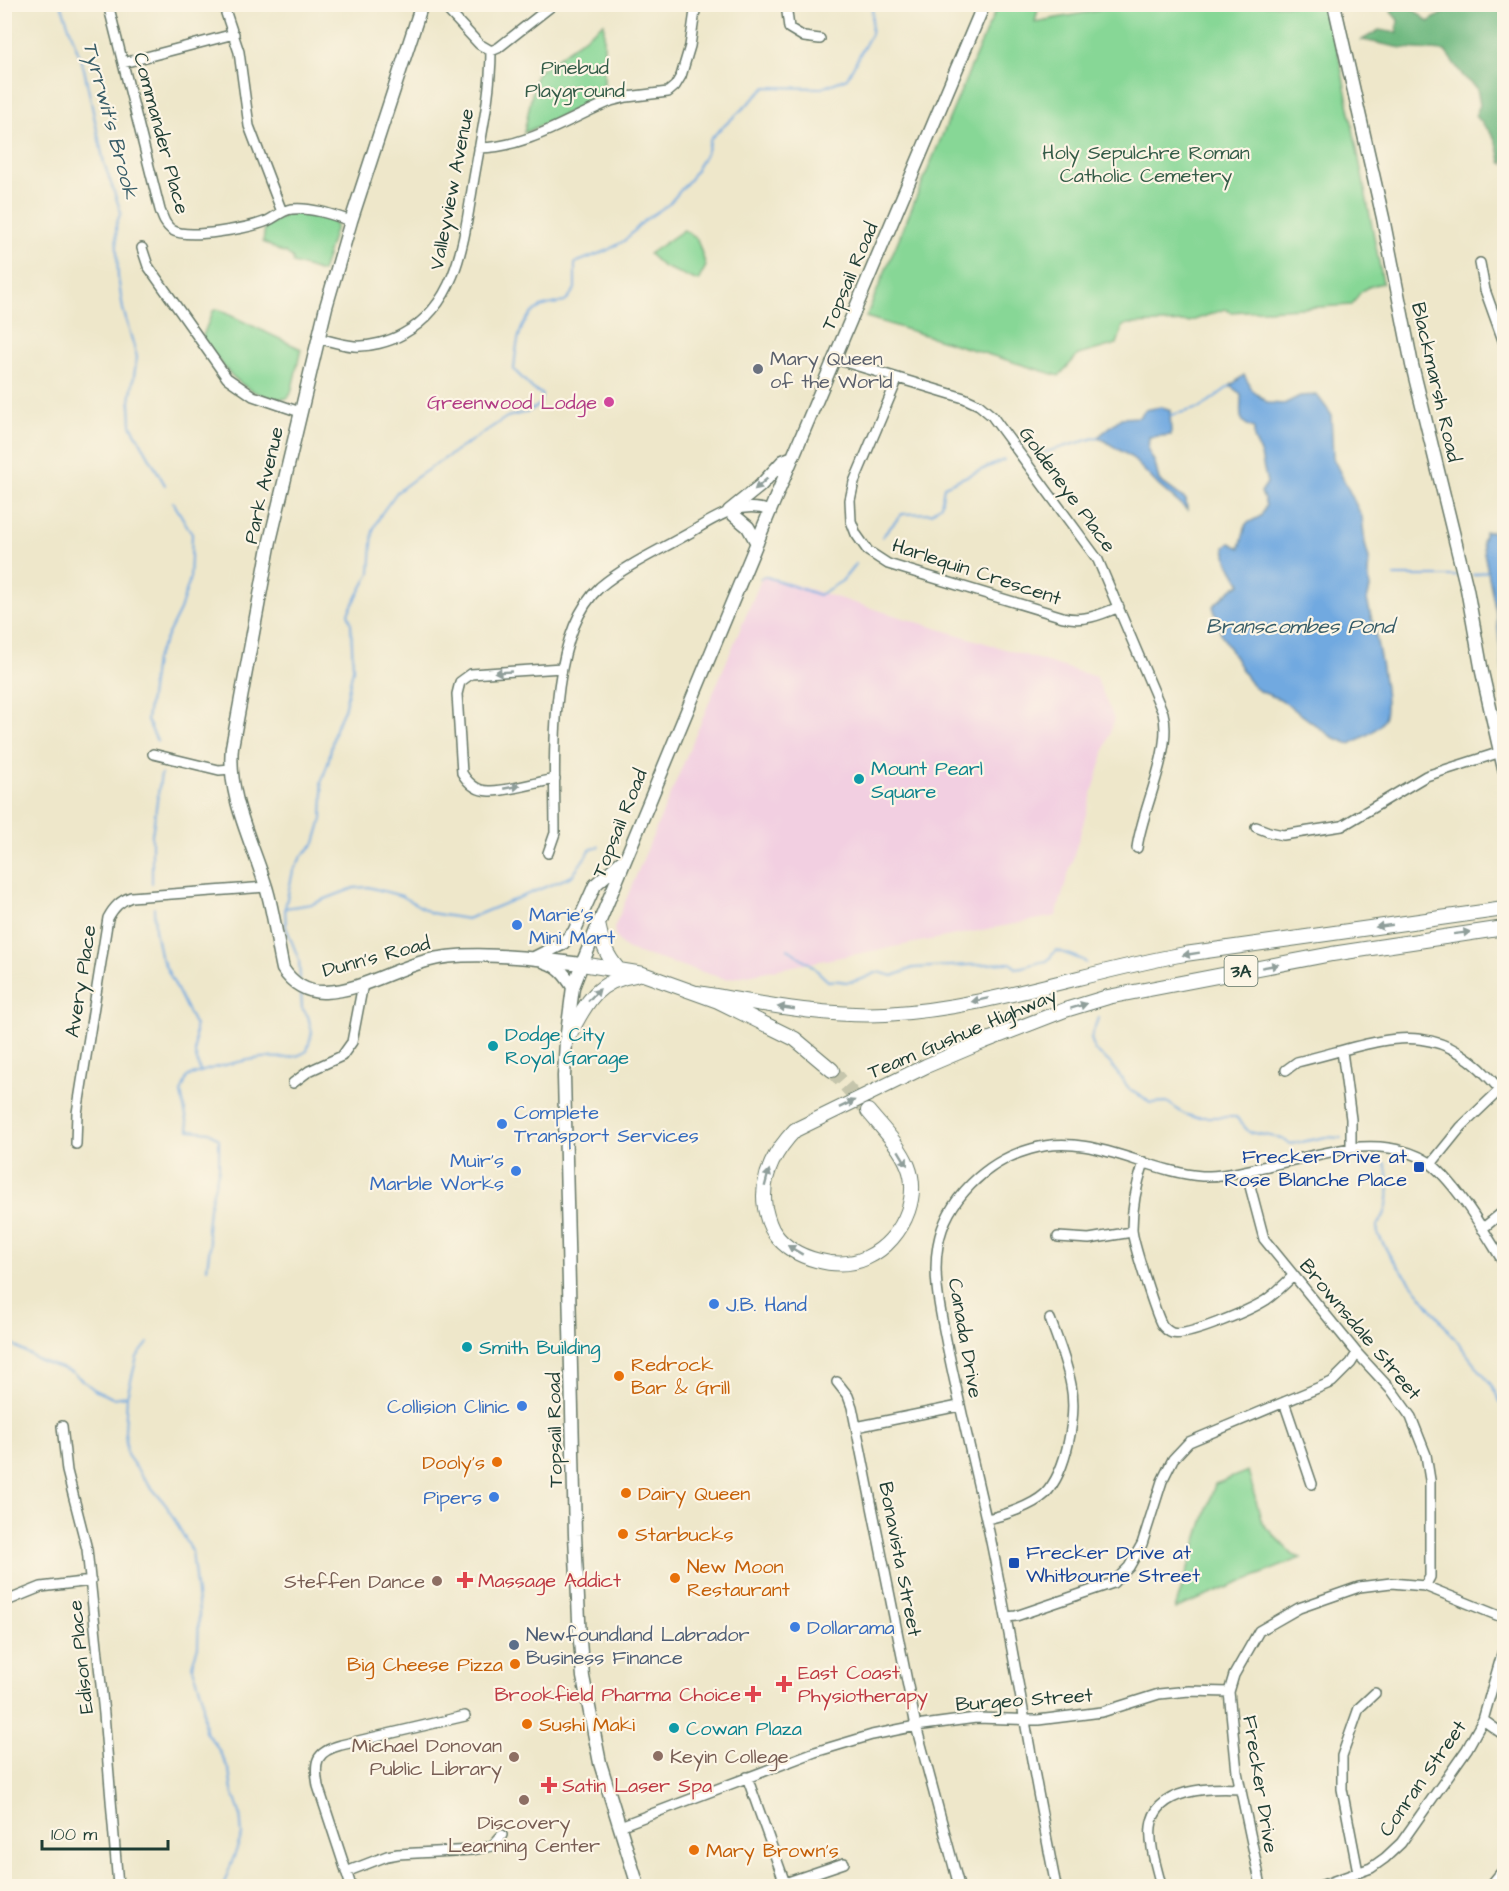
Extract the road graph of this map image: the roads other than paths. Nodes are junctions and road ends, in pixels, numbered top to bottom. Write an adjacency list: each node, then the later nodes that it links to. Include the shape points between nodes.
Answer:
1 (108, 4): 13 (street, Commander Place)
2 (223, 4): 10 (street)
3 (422, 4): 16 (main road, Park Avenue)
4 (442, 4): 12 (street, via 479,44)
5 (554, 4): 12 (street)
6 (696, 4): 14 (street, via 685,63 675,86 668,92 611,101 514,144)
7 (786, 4): 11 (street, via 789,28 804,37)
8 (984, 4): 21 (main road, Topsail Road)
9 (1334, 4): 30 (main road, Blackmarsh Road, via 1412,365)
10 (234, 33): 13 (street); 15 (street, via 249,126)
11 (820, 39)
12 (491, 51): 14 (street, Valleyview Avenue)
13 (123, 63): 15 (street, Commander Place, via 160,210 168,227 179,233 200,235 259,224)
14 (479, 148): 19 (street, Valleyview Avenue, via 458,264 441,301 395,339 355,346)
15 (282, 212): 16 (street, Commander Place, via 303,209)
16 (351, 221): 19 (main road, Park Avenue)
17 (142, 248): 23 (street, via 148,266 226,378 253,396)
18 (1480, 263): 20 (street)
19 (318, 338): 23 (main road, Park Avenue)
20 (1504, 343)
21 (835, 359): 22 (street, Goldeneye Place); 24 (main road, Topsail Road)
22 (898, 378): 28 (street, Goldeneye Place, via 964,398 988,412 1094,553); 28 (street, Harlequin Crescent, via 850,494 851,521 868,551 888,564 1063,618 1094,617)
23 (300, 412): 32 (main road, Park Avenue, via 270,541)
24 (793, 457): 25 (main road, one-way to 25, via 783,460 760,486); 26 (main road, Topsail Road)
25 (729, 510): 26 (street, via 759,507); 27 (main road, via 748,527); 29 (street, via 600,588 586,603 576,624)
26 (770, 511): 27 (main road, Topsail Road)
27 (757, 543): 38 (main road, Topsail Road)
28 (1119, 607): 36 (street, Goldeneye Place, via 1165,726 1164,746)
29 (562, 668): 34 (street); 34 (street, one-way to 34, via 471,674 460,682 457,694 462,773 468,783 490,791)
30 (1503, 751): 33 (main road, Blackmarsh Road); 35 (street, via 1426,776 1342,826 1283,835)
31 (153, 754): 32 (street, via 219,770)
32 (231, 769): 39 (main road, Park Avenue)
33 (1504, 769)
34 (555, 779): 37 (street, via 555,833)
35 (1257, 827)
36 (1137, 848)
37 (548, 853)
38 (625, 859): 41 (main road, Topsail Road); 43 (main road, via 595,885 574,932 562,944)
39 (266, 887): 47 (main road, Park Avenue, via 283,969); 58 (street, Avery Place, via 131,897 113,909 108,918 79,1101)
40 (1504, 909): 50 (highway, Team Gushue Highway / 3A, one-way to 50, via 1185,954 959,1005 886,1014 816,1011)
41 (598, 924): 44 (main road, Topsail Road); 45 (highway, via 602,946)
42 (1504, 928): 57 (highway, Team Gushue Highway / 3A, one-way to 42, via 908,1165 913,1182 903,1224 879,1251 841,1263 811,1257 789,1247 774,1233 764,1205 767,1174 777,1152 795,1130 926,1066 1065,1010 1108,997 1332,954)
43 (533, 958): 44 (main road, Dunn's Road); 48 (main road, Dunn's Road, via 465,956 427,960); 49 (main road, via 553,964)
44 (582, 964): 45 (highway); 49 (main road, Topsail Road)
45 (618, 969): 46 (highway)
46 (643, 974): 50 (highway); 51 (highway, one-way to 46, via 596,992 616,979)
47 (290, 980): 48 (main road, Dunn's Road, via 313,992 327,993)
48 (363, 984): 55 (street, via 352,1042 342,1056)
49 (573, 987): 51 (main road, Topsail Road)
50 (697, 993): 53 (highway, via 795,1039)
51 (566, 1041): 93 (main road, Topsail Road, via 565,1164 580,1641 598,1753)
52 (1342, 1051): 54 (street, via 1297,1062); 56 (street, via 1385,1040 1432,1040 1462,1053); 59 (street)
53 (832, 1070)
54 (1286, 1070)
55 (293, 1083)
56 (1502, 1088): 61 (street, via 1461,1126)
57 (868, 1111)
58 (76, 1144)
59 (1351, 1148): 61 (street, Canada Drive, via 1397,1149); 62 (street, Canada Drive)
60 (1143, 1162): 62 (street, Canada Drive, via 1201,1176); 65 (street); 73 (street, Canada Drive, via 1067,1144 1033,1148 981,1174 962,1193 938,1243 936,1268 938,1299)
61 (1431, 1164): 64 (street, Canada Drive, via 1446,1177)
62 (1246, 1170): 68 (street, Brownsdale Street, via 1264,1239)
63 (1504, 1211): 64 (street)
64 (1482, 1229): 67 (street, Canada Drive)
65 (1132, 1232): 66 (street, via 1089,1239); 68 (street, via 1162,1325 1173,1334 1191,1332 1243,1312 1266,1300)
66 (1058, 1237)
67 (1504, 1263)
68 (1293, 1276): 70 (street, Brownsdale Street)
69 (1050, 1319): 77 (street, via 1072,1386 1072,1425 1066,1455 1044,1495 1023,1507)
70 (1357, 1353): 72 (street, via 1332,1382); 79 (street, Brownsdale Street, via 1411,1417 1426,1455 1430,1480 1430,1577)
71 (837, 1382): 75 (street, Bonavista Street, via 848,1396)
72 (1284, 1402): 76 (street); 81 (street, via 1189,1442 1173,1459 1162,1481 1134,1560 1113,1583)
73 (959, 1406): 75 (street); 77 (street, Canada Drive)
74 (62, 1426): 78 (street, Edison Place, via 67,1471)
75 (856, 1427): 89 (street, Bonavista Street)
76 (1312, 1484)
77 (986, 1519): 81 (street, Canada Drive)
78 (91, 1581): 80 (street, via 41,1587); 100 (street, Edison Place)
79 (1425, 1586): 82 (street, Frecker Drive); 84 (street, Frecker Drive, via 1392,1583 1359,1587 1299,1608 1259,1631 1234,1675)
80 (4, 1602)
81 (1007, 1617): 87 (street, Canada Drive)
82 (1504, 1617)
83 (1504, 1647): 88 (street, Conran Street)
84 (1229, 1692): 87 (street, Burgeo Street, via 1159,1694 1102,1712); 92 (street, Frecker Drive)
85 (1375, 1693): 98 (street, via 1359,1708 1342,1756 1342,1790)
86 (465, 1716): 97 (street, via 341,1745 327,1749 317,1758 318,1786)
87 (1025, 1719): 89 (street, Burgeo Street, via 976,1718); 104 (street, Canada Drive)
88 (1483, 1720): 90 (street); 98 (street, Conran Street, via 1401,1843 1386,1858)
89 (916, 1726): 91 (street, Burgeo Street, via 815,1752); 103 (street, Bonavista Street)
90 (1504, 1735)
91 (747, 1777): 93 (street, Burgeo Street); 99 (street)
92 (1240, 1789): 105 (street, via 1182,1793 1165,1800 1156,1810 1151,1844); 106 (street, Frecker Drive)
93 (620, 1826): 102 (main road, Topsail Road)
94 (502, 1835): 97 (street, via 492,1846 473,1851 398,1854)
95 (844, 1863): 99 (street)
96 (1504, 1869): 108 (street)
97 (346, 1872): 101 (street)
98 (1358, 1872): 107 (street, Conran Street)
99 (786, 1885)
100 (118, 1887)
101 (351, 1887)
102 (638, 1887)
103 (958, 1887)
104 (1056, 1887)
105 (1161, 1887)
106 (1261, 1887)
107 (1320, 1887)
108 (1490, 1887)

